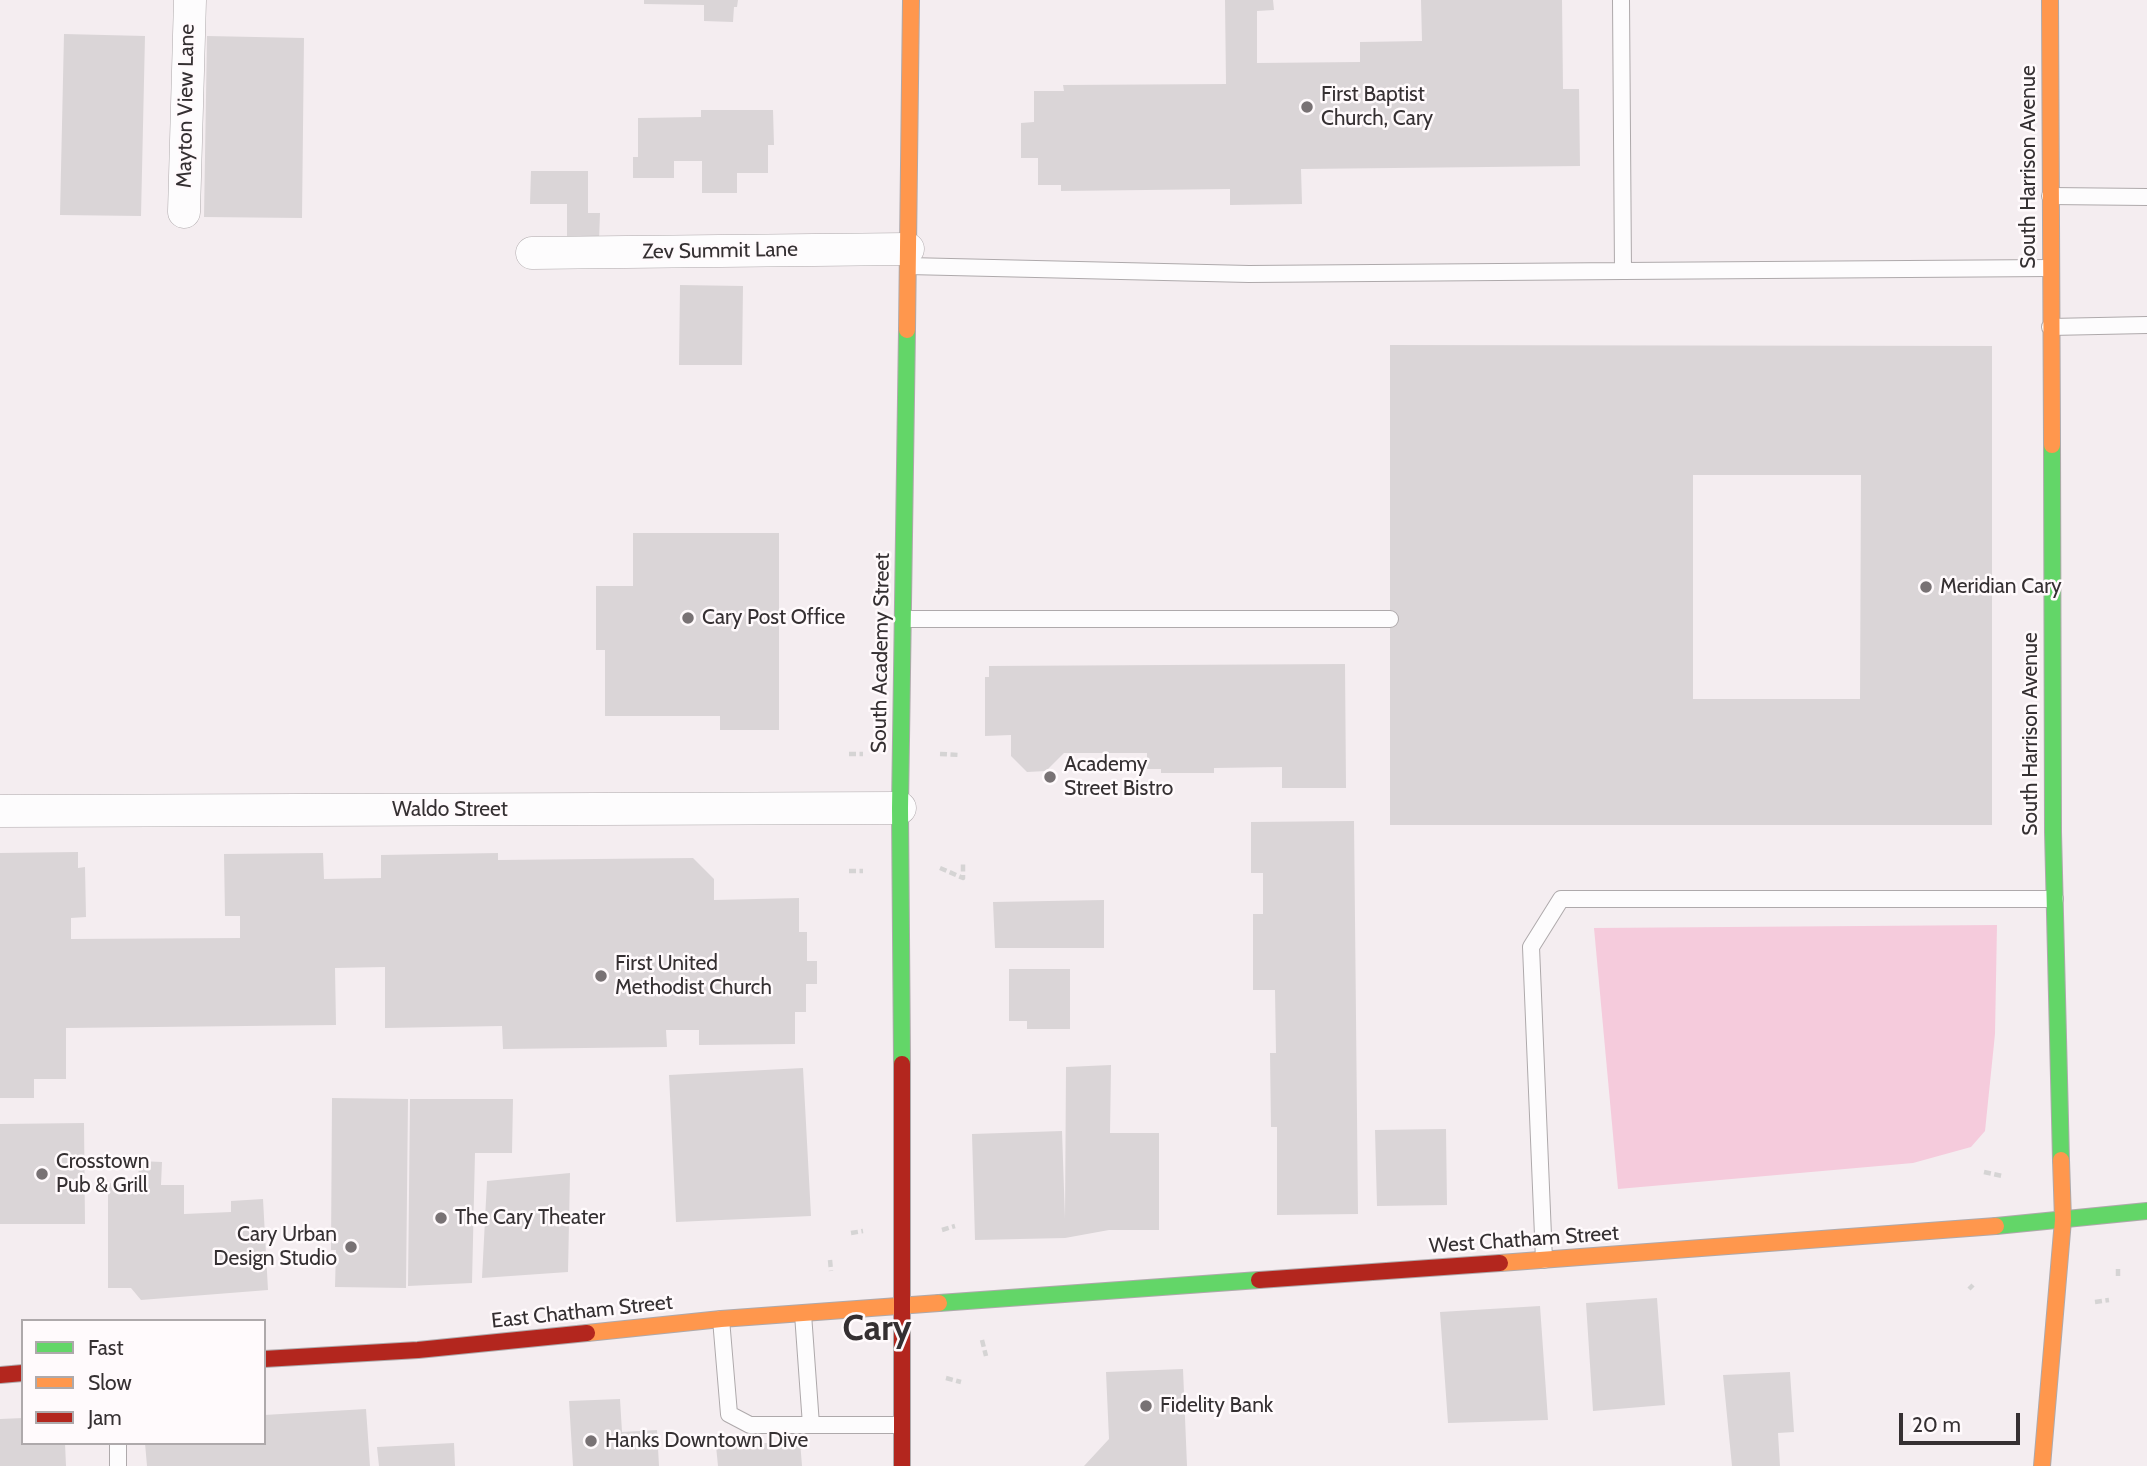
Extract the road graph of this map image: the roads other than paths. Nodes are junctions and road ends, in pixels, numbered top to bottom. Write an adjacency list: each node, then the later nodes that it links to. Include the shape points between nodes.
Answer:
1 (190, 0): 7 (street, Mayton View Lane)
2 (911, 0): 9 (main road, South Academy Street)
3 (1621, 0): 11 (lane)
4 (2050, 0): 5 (main road, South Harrison Avenue)
5 (2050, 196): 6 (lane); 10 (main road, South Harrison Avenue)
6 (2147, 197)
7 (184, 212)
8 (532, 253): 9 (street, Zev Summit Lane)
9 (908, 258): 11 (lane, via 1236,274); 14 (main road, South Academy Street)
10 (2050, 268): 11 (lane); 13 (main road, South Harrison Avenue)
11 (1623, 271)
12 (2147, 325): 13 (lane)
13 (2050, 327): 18 (main road, South Harrison Avenue)
14 (903, 619): 15 (lane); 16 (main road, South Academy Street)
15 (1390, 619)
16 (900, 808): 17 (street, Waldo Street); 22 (main road, South Academy Street)
17 (0, 811)
18 (2055, 899): 20 (main road, South Harrison Avenue); 21 (lane, via 1561,899 1531,947)
19 (2147, 1212): 20 (main road, West Chatham Street)
20 (2063, 1220): 21 (main road, West Chatham Street); 33 (main road, South Harrison Avenue)
21 (1544, 1260): 22 (main road, West Chatham Street)
22 (904, 1307): 23 (main road, East Chatham Street); 29 (main road, South Academy Street)
23 (803, 1314): 24 (main road, East Chatham Street); 28 (lane)
24 (721, 1319): 25 (main road, East Chatham Street, via 418,1350); 28 (lane, via 729,1414 750,1425)
25 (266, 1359)
26 (21, 1373): 27 (main road)
27 (0, 1375)
28 (811, 1425): 29 (lane)
29 (902, 1425): 32 (main road, South Academy Street)
30 (118, 1445): 31 (lane)
31 (118, 1466)
32 (902, 1466)
33 (2042, 1466)

